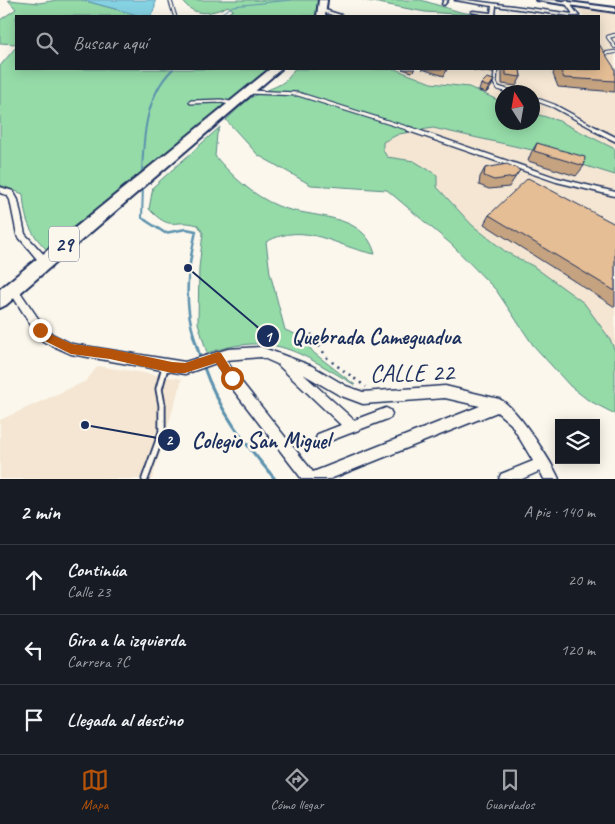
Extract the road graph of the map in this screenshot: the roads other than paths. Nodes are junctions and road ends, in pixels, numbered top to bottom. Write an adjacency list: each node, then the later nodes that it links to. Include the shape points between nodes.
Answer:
1 (170, 0): 13 (lane)
2 (323, 0): 11 (highway)
3 (457, 0): 7 (street)
4 (539, 0): 6 (main road)
5 (556, 0): 6 (main road)
6 (567, 3): 9 (main road); 17 (street)
7 (494, 5): 8 (street); 14 (street)
8 (522, 9): 12 (street); 15 (street)
9 (615, 9)
10 (473, 12): 14 (street)
11 (321, 14)
12 (547, 14): 16 (street)
13 (175, 15)
14 (493, 15)
15 (522, 15)
16 (562, 15)
17 (576, 15)
18 (615, 35): 19 (lane, via 608,37)
19 (615, 47)
20 (615, 52): 21 (lane, via 601,54)
21 (604, 58)
22 (275, 70): 25 (highway, 29)
23 (496, 70): 24 (lane)
24 (496, 85)
25 (248, 92): 28 (highway, 29); 31 (lane, via 298,94 557,180)
26 (540, 101): 29 (lane, via 559,107)
27 (191, 102): 28 (lane)
28 (234, 104): 32 (highway, 29)
29 (615, 139)
30 (0, 190): 32 (street, via 10,193 21,235)
31 (615, 194)
32 (44, 261): 33 (highway, 29)
33 (13, 289): 34 (highway, 29); 38 (street, via 40,330 59,344)
34 (0, 300)
35 (215, 358): 36 (street, CALLE 22, via 244,351); 37 (street); 45 (street)
36 (278, 358): 39 (street, CALLE 22, via 363,398 445,392); 41 (street)
37 (196, 365): 38 (street, via 185,368)
38 (165, 366): 44 (lane, via 159,389 162,432)
39 (499, 405): 43 (street, via 515,420); 45 (street)
40 (386, 414): 41 (street)
41 (352, 426): 42 (street)
42 (322, 438)
43 (540, 464): 46 (street); 47 (street)
44 (145, 479)
45 (311, 479)
46 (506, 479)
47 (552, 479)

